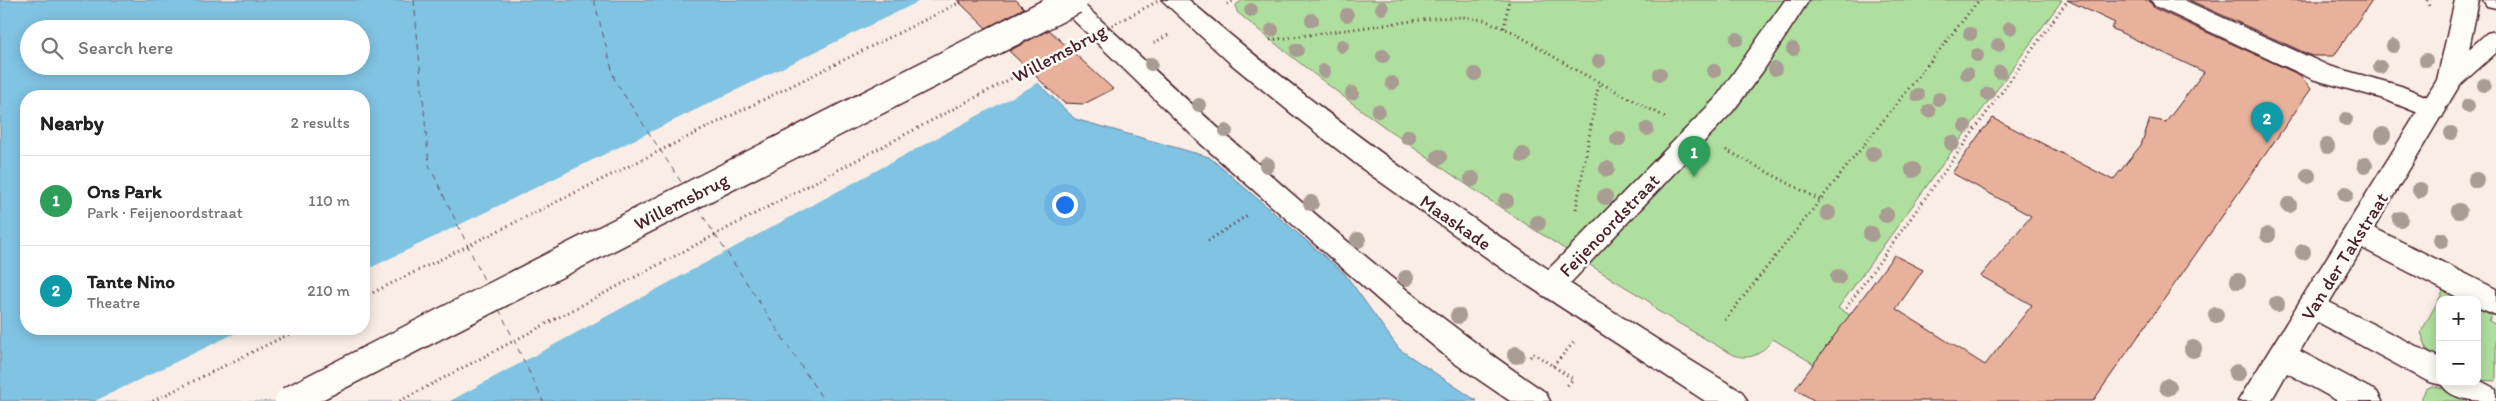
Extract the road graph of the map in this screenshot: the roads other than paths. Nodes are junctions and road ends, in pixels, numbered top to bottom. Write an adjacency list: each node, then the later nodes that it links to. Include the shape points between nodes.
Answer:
1 (1066, 0): 17 (street, via 1209,136 1398,300 1464,353)
2 (1074, 0): 16 (street, Willemsbrug, bridge)
3 (1174, 0): 11 (street, Maaskade, via 1430,205)
4 (1796, 0): 11 (street, Feijenoordstraat, via 1740,84 1697,134)
5 (2163, 0): 9 (street, via 2321,73 2386,90)
6 (2467, 0): 8 (street, Van der Takstraat)
7 (2496, 39): 8 (street, Van der Takstraat)
8 (2450, 80): 9 (street, Van der Takstraat)
9 (2433, 110): 10 (street, Van der Takstraat)
10 (2358, 233): 12 (street); 13 (street, Van der Takstraat)
11 (1550, 286): 18 (street, Maaskade)
12 (2496, 303)
13 (2313, 306): 14 (street, Van der Takstraat); 15 (street)
14 (2282, 356): 19 (street, Van der Takstraat); 20 (street)
15 (2436, 371)
16 (289, 401)
17 (1534, 401)
18 (1731, 401)
19 (2254, 401)
20 (2366, 401)

